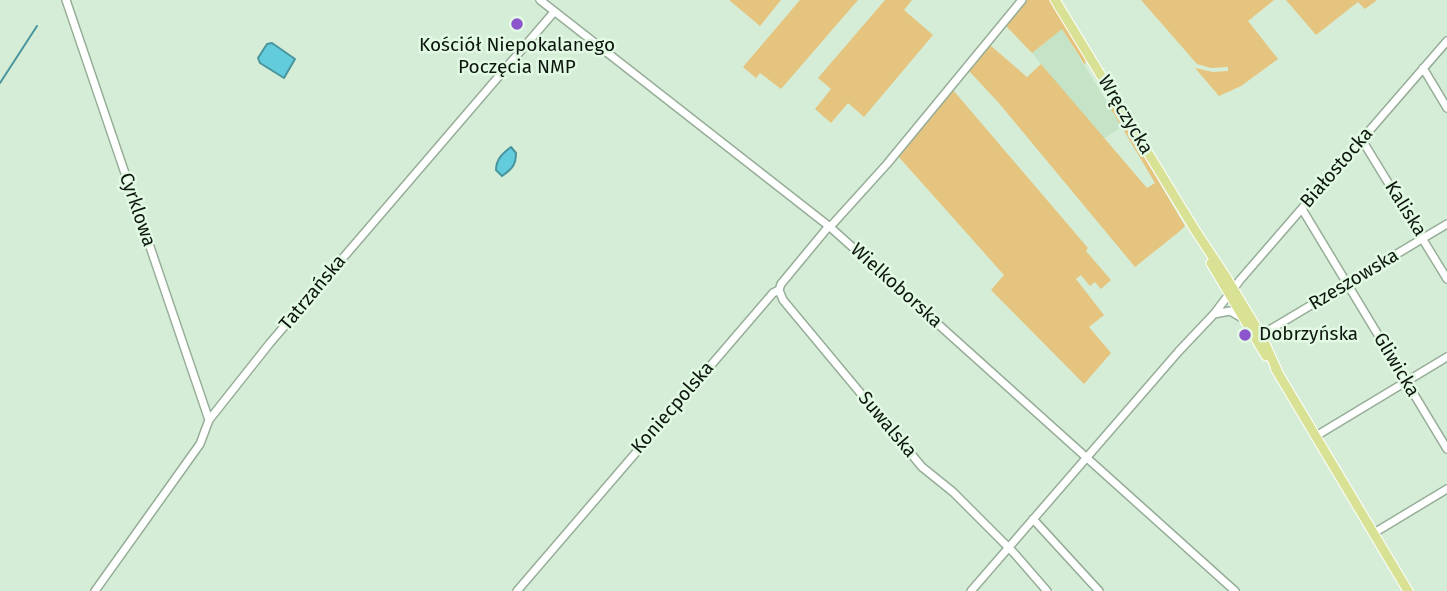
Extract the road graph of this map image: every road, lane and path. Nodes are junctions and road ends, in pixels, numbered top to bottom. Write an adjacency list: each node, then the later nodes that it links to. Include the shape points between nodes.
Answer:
1 (66, 0): 24 (street, Cyrklowa)
2 (540, 0): 5 (street, Wielkoborska)
3 (1022, 0): 12 (street, Koniecpolska)
4 (1055, 0): 17 (main road, Wręczycka)
5 (554, 12): 12 (street, Wielkoborska); 24 (street, Tatrzańska)
6 (1447, 41): 7 (street, Białostocka)
7 (1423, 68): 8 (street); 9 (street, Białostocka)
8 (1447, 108)
9 (1362, 140): 10 (street, Białostocka); 13 (street, Kaliska)
10 (1302, 209): 15 (street, Gliwicka); 17 (street, Białostocka)
11 (1447, 225): 13 (street, Rzeszowska)
12 (829, 227): 16 (street, Koniecpolska); 27 (street, Wielkoborska)
13 (1423, 239): 14 (street, Kaliska); 15 (street, Rzeszowska)
14 (1447, 279)
15 (1347, 285): 20 (street, Rzeszowska); 23 (street, Gliwicka)
16 (779, 290): 31 (street, Suwalska, via 922,467); 33 (street, Koniecpolska)
17 (1234, 294): 18 (street); 19 (main road, Wręczycka); 20 (main road, Wręczycka)
18 (1214, 314): 19 (street, via 1230,311); 27 (street)
19 (1242, 318): 22 (main road, Wręczycka)
20 (1261, 335): 22 (main road, Wręczycka)
21 (1447, 357): 23 (street)
22 (1277, 370): 25 (main road, Wręczycka)
23 (1406, 382): 25 (street); 26 (street, Gliwicka)
24 (209, 420): 32 (street, Tatrzańska, via 200,444)
25 (1315, 436): 30 (main road, Wręczycka)
26 (1447, 449)
27 (1087, 457): 29 (street); 37 (street, Wielkoborska)
28 (1447, 489): 30 (street)
29 (1033, 519): 31 (street); 36 (street)
30 (1374, 533): 38 (main road, Wręczycka)
31 (1008, 548): 34 (street); 35 (street, Suwalska)
32 (94, 591)
33 (517, 591)
34 (971, 591)
35 (1047, 591)
36 (1099, 591)
37 (1236, 591)
38 (1408, 591)

